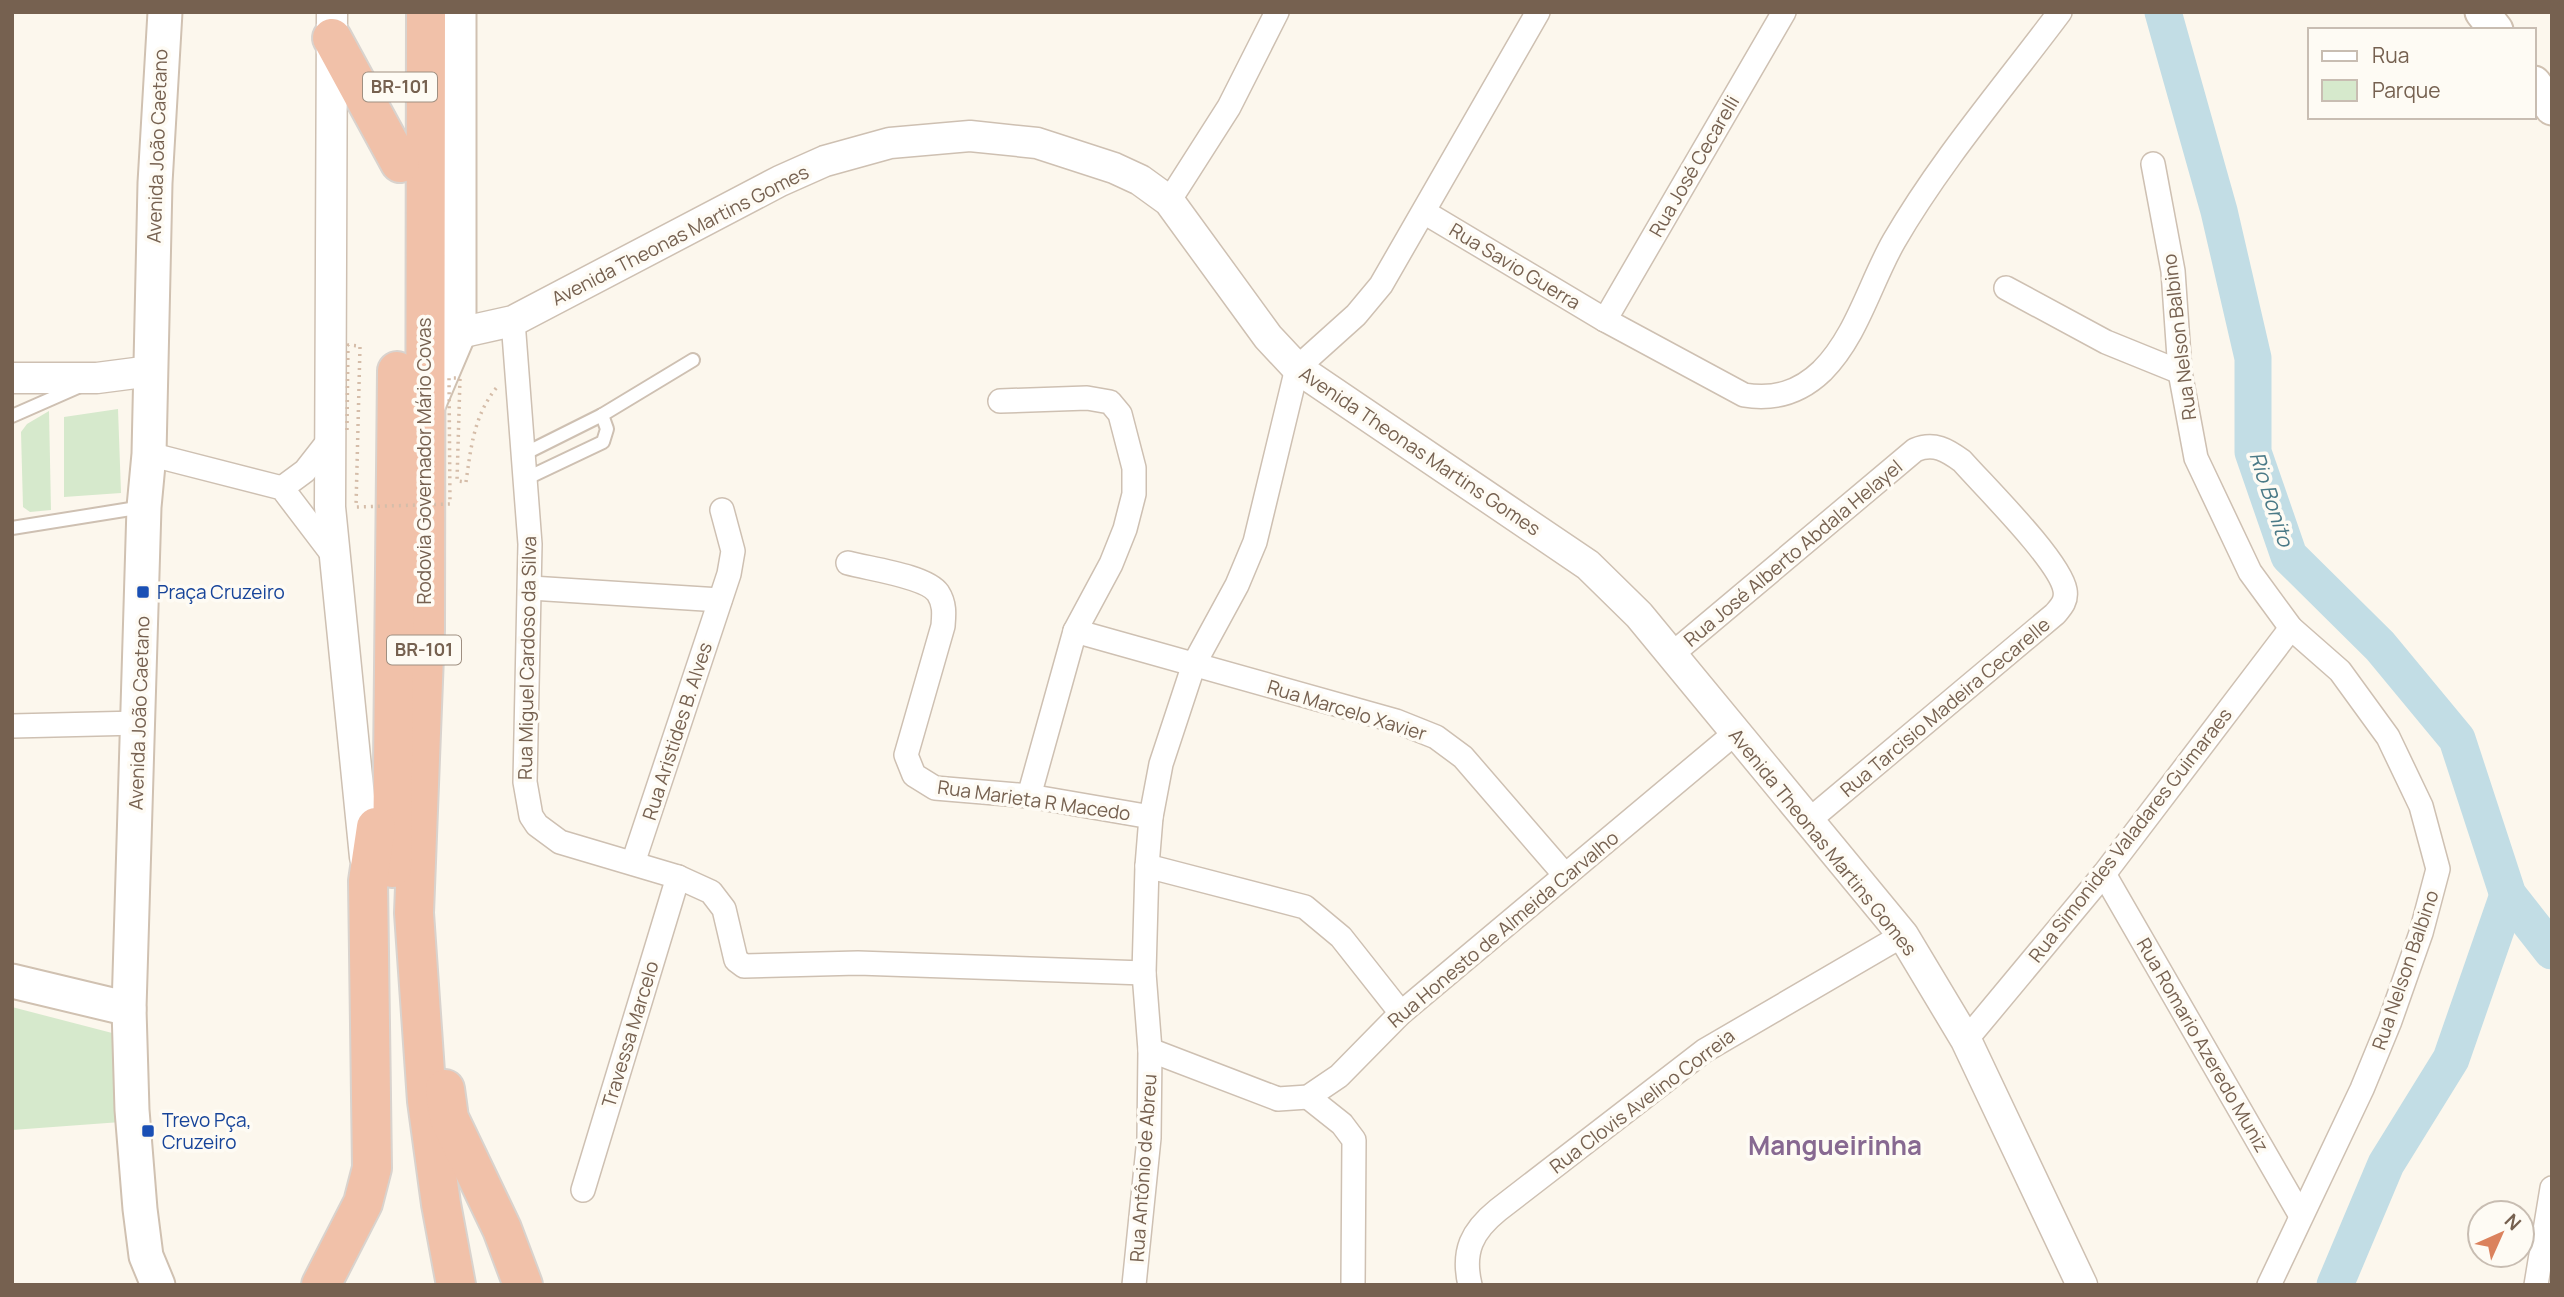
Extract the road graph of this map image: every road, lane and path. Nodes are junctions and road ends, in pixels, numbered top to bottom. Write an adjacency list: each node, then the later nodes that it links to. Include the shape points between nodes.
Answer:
1 (164, 12): 24 (main road, Avenida João Caetano)
2 (400, 12): 14 (highway, Rodovia Governador Mário Covas / BR-101)
3 (426, 12): 32 (highway, Rodovia Governador Mário Covas / BR-101)
4 (459, 12): 21 (main road)
5 (1277, 12): 16 (street, via 1229,107)
6 (1538, 12): 17 (street)
7 (1784, 12): 19 (street, Rua José Cecarelli)
8 (2060, 12): 19 (street, Rua Savio Guerra, via 1933,180 1894,241 1853,328 1821,372 1769,399 1744,395)
9 (2482, 12): 11 (main road)
10 (327, 21): 14 (highway); 33 (street)
11 (2494, 28)
12 (2536, 86): 13 (main road)
13 (2552, 108)
14 (400, 163): 52 (highway, Rodovia Governador Mário Covas / BR-101)
15 (2153, 164): 26 (street, Rua Nelson Balbino, via 2173,271)
16 (1169, 201): 20 (street, Avenida Theonas Martins Gomes, via 1114,168 1038,143 970,136 890,144 825,161 780,181); 23 (street, Avenida Theonas Martins Gomes, via 1268,337)
17 (1424, 212): 19 (street, Rua Savio Guerra); 23 (street, via 1370,301)
18 (2006, 288): 26 (street, via 2106,342)
19 (1605, 320)
20 (513, 321): 21 (street, Avenida Theonas Martins Gomes); 25 (street, Rua Miguel Cardoso da Silva)
21 (460, 332): 32 (main road)
22 (693, 360): 30 (lane)
23 (1297, 368): 48 (street, Avenida Theonas Martins Gomes, via 1588,565 1612,585); 49 (street, Rua Antônio de Abreu, via 1255,542)
24 (151, 371): 27 (street); 35 (main road, Avenida João Caetano)
25 (516, 372): 33 (path, bridge, via 487,398 466,482 457,481 460,378 449,378 450,505 356,507 360,346 348,345); 36 (street, Rua Miguel Cardoso da Silva)
26 (2180, 372): 46 (street, Rua Nelson Balbino, via 2196,458 2211,495 2250,572)
27 (97, 378): 28 (street); 31 (lane)
28 (12, 379)
29 (1000, 401): 47 (street, via 1102,398 1120,414 1134,468 1134,494 1111,564)
30 (602, 415): 36 (lane); 37 (lane, via 607,429 603,442)
31 (12, 416)
32 (423, 416): 63 (highway, Rodovia Governador Mário Covas / BR-101, via 425,631)
33 (338, 435): 38 (street); 42 (street, via 330,507)
34 (1915, 450): 48 (street, Rua José Alberto Abdala Helayel); 56 (street, Rua Tarcisio Madeira Cecarelle, via 1937,446 1962,461 2050,561 2064,585 2064,603)
35 (149, 454): 38 (street); 39 (main road, Avenida João Caetano)
36 (522, 455): 37 (street, Rua Miguel Cardoso da Silva)
37 (523, 480): 44 (street, Rua Miguel Cardoso da Silva)
38 (282, 488): 42 (street)
39 (144, 507): 41 (lane); 50 (main road, Avenida João Caetano)
40 (722, 510): 45 (street, Rua Aristides B. Alves, via 733,551)
41 (12, 528)
42 (336, 559): 62 (street)
43 (848, 563): 54 (street, Rua Marieta R Macedo, via 927,583 944,606 943,626 906,755 914,775 952,791)
44 (531, 588): 45 (street); 57 (street, Rua Miguel Cardoso da Silva, via 525,782 531,816 559,842)
45 (720, 600): 57 (street, Rua Aristides B. Alves)
46 (2291, 628): 59 (street, Rua Simonides Valadares Guimaraes); 74 (street, Rua Nelson Balbino, via 2340,671 2388,737 2421,806 2438,869 2390,1021)
47 (1075, 631): 49 (street, Rua Marcelo Xavier); 54 (street)
48 (1671, 655): 53 (street, Avenida Theonas Martins Gomes)
49 (1194, 664): 55 (street, Rua Antônio de Abreu, via 1161,764); 60 (street, Rua Marcelo Xavier, via 1396,721 1436,737 1463,757)
50 (139, 723): 51 (street); 67 (main road, Avenida João Caetano)
51 (12, 726)
52 (392, 733): 62 (highway); 77 (highway, Rodovia Governador Mário Covas / BR-101, via 392,913 403,1107)
53 (1734, 734): 56 (street, Avenida Theonas Martins Gomes); 60 (street, Rua Honesto de Almeida Carvalho)
54 (1029, 796): 55 (street, Rua Marieta R Macedo)
55 (1151, 817): 58 (street, Rua Antônio de Abreu)
56 (1807, 822): 64 (street, Avenida Theonas Martins Gomes)
57 (633, 863): 61 (street, Rua Miguel Cardoso da Silva)
58 (1147, 866): 65 (street, Rua Antônio de Abreu); 68 (street, via 1294,904 1341,937)
59 (2104, 874): 69 (street, Rua Simonides Valadares Guimaraes); 74 (street, Rua Romario Azeredo Muniz)
60 (1565, 875): 68 (street, Rua Honesto de Almeida Carvalho)
61 (678, 877): 65 (street, Rua Miguel Cardoso da Silva, via 719,898 730,946 744,966 858,963); 73 (street, Travessa Marcelo)
62 (368, 881): 76 (highway, via 372,1167 363,1203)
63 (414, 913): 78 (highway, Rodovia Governador Mário Covas / BR-101, via 427,1101); 79 (highway, via 449,1118)
64 (1903, 935): 69 (street, Avenida Theonas Martins Gomes); 82 (street, Rua Clovis Avelino Correia, via 1704,1051 1498,1210 1471,1239 1465,1266)
65 (1144, 973): 70 (street, Rua Antônio de Abreu)
66 (12, 981): 67 (main road)
67 (130, 1009): 75 (main road, Avenida João Caetano, via 140,1209 146,1256)
68 (1401, 1013): 71 (street, Rua Honesto de Almeida Carvalho, via 1339,1076)
69 (1966, 1040): 83 (street, Avenida Theonas Martins Gomes)
70 (1150, 1050): 71 (street, via 1264,1095 1296,1100); 80 (street, Rua Antônio de Abreu, via 1149,1138)
71 (1308, 1097): 81 (street, via 1354,1140)
72 (2552, 1188): 85 (street)
73 (583, 1190)
74 (2301, 1216): 84 (street, Rua Nelson Balbino)
75 (158, 1285)
76 (321, 1285)
77 (431, 1285)
78 (456, 1285)
79 (523, 1285)
80 (1135, 1285)
81 (1353, 1285)
82 (1470, 1285)
83 (2082, 1285)
84 (2269, 1285)
85 (2536, 1285)

